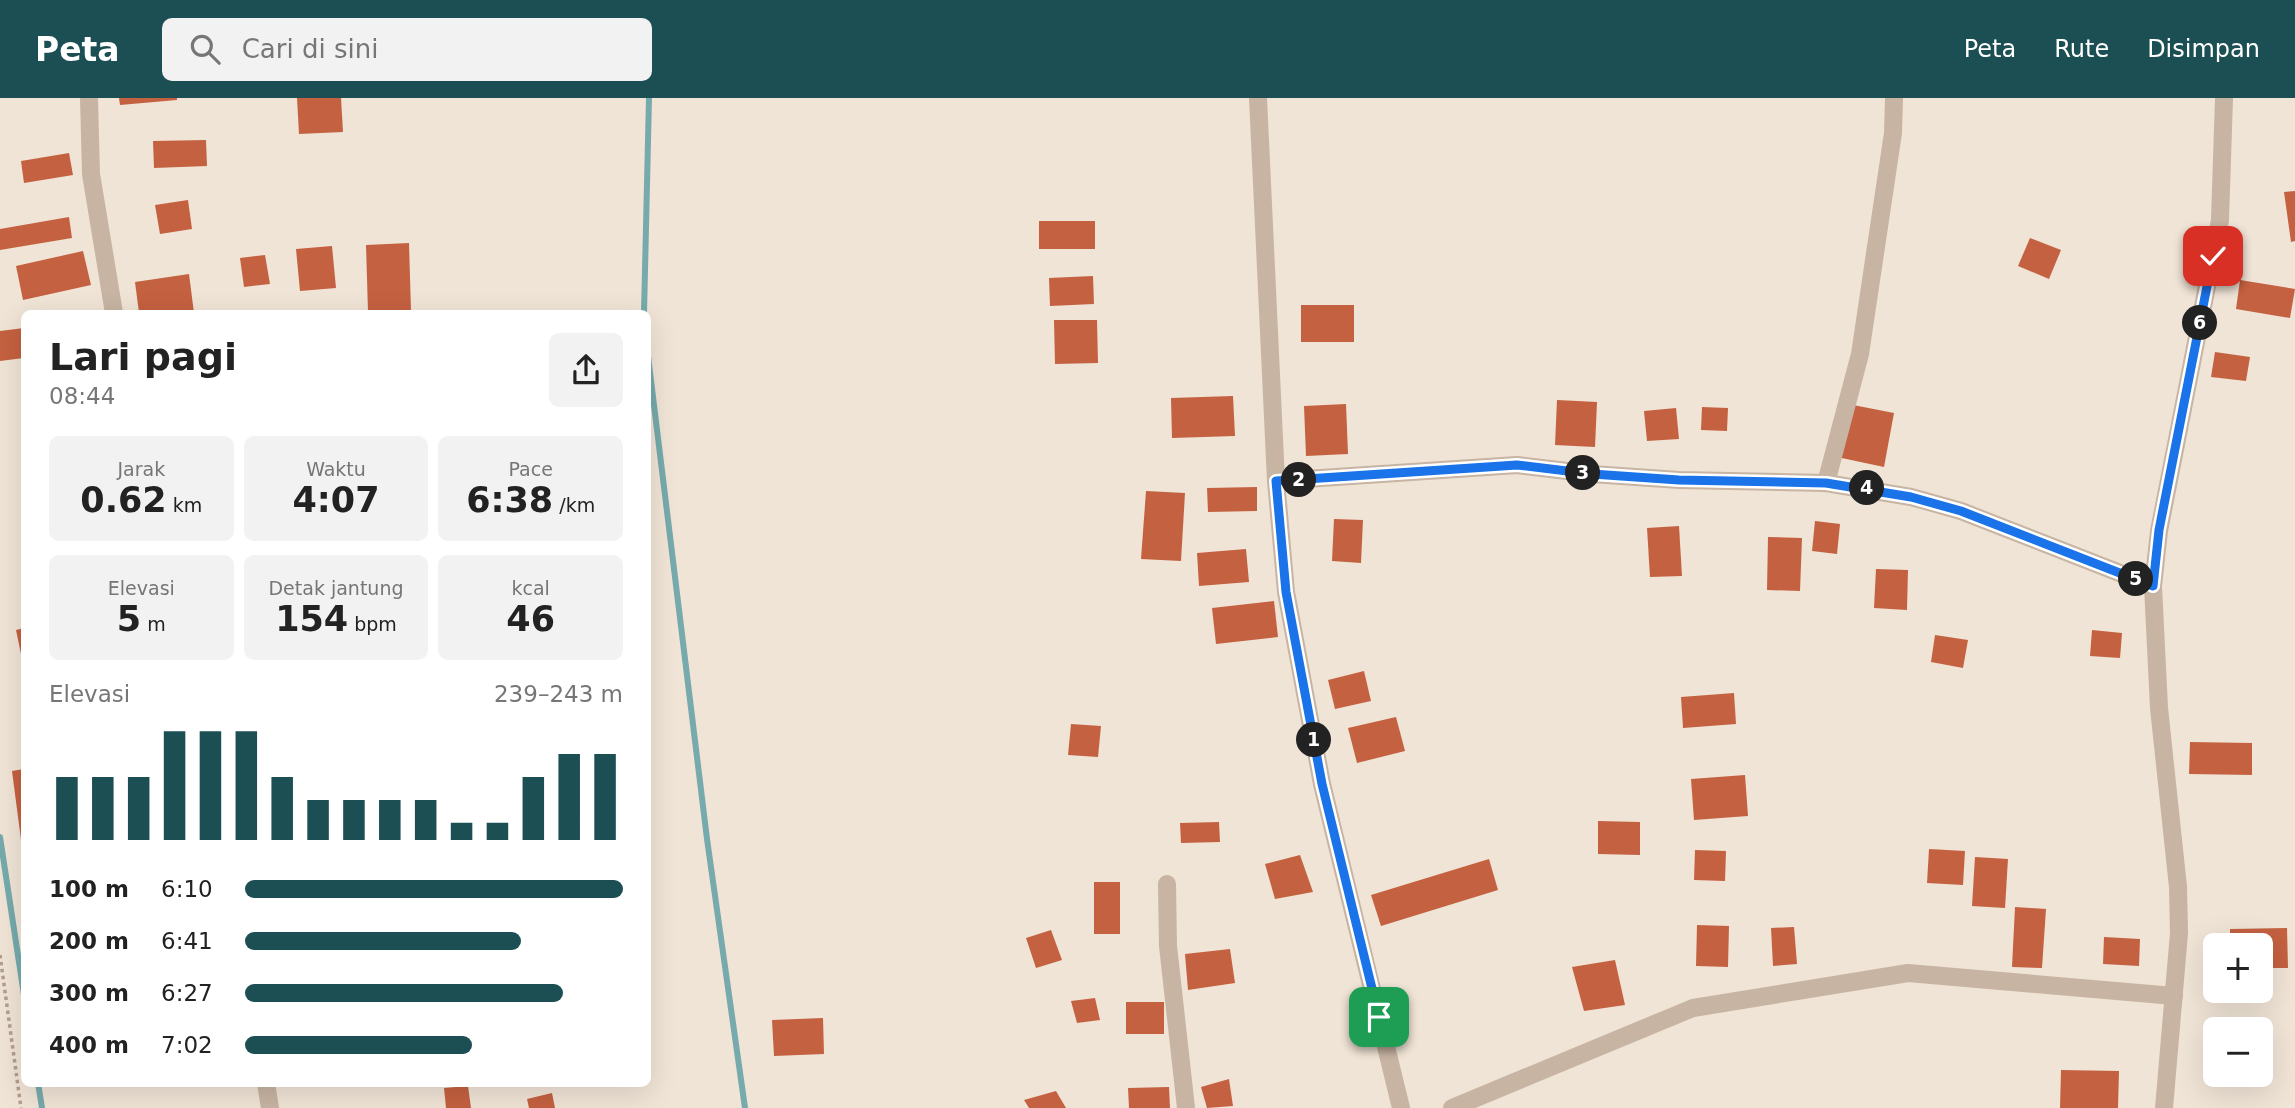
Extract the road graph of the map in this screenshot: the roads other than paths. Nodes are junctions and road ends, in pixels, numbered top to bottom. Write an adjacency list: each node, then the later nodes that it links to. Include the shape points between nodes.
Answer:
1 (89, 98): 5 (street, via 91,174)
2 (1258, 98): 6 (street)
3 (1894, 98): 7 (street, via 1893,133 1860,354)
4 (2224, 98): 8 (street, via 2220,220 2159,530)
5 (114, 310)
6 (1276, 481): 7 (street, via 1517,465 1679,480); 14 (street, via 1286,592 1322,784)
7 (1826, 483): 8 (street, via 1911,497 1961,511)
8 (2153, 586): 10 (street, via 2159,708 2178,887)
9 (1167, 884): 13 (street, via 1168,946)
10 (2174, 996): 15 (street, via 1908,974 1693,1008); 16 (street)
11 (267, 1087): 12 (street)
12 (270, 1108)
13 (1186, 1108)
14 (1401, 1108)
15 (1452, 1108)
16 (2164, 1108)

